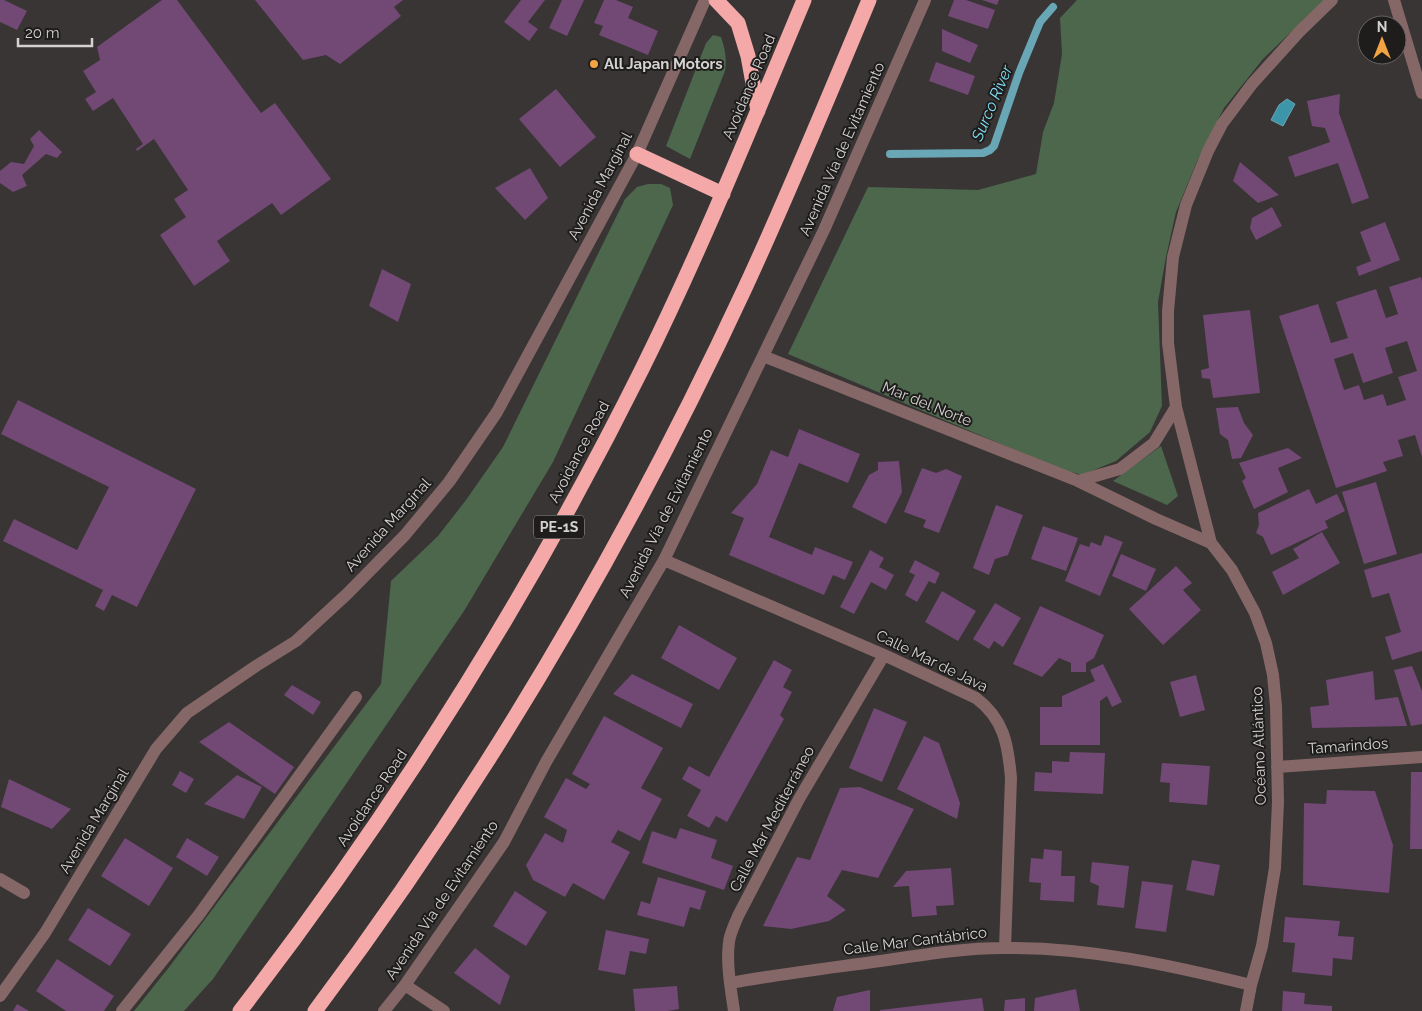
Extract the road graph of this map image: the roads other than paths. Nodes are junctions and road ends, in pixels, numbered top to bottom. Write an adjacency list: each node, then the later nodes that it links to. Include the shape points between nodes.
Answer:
1 (705, 0): 10 (street, Avenida Marginal)
2 (716, 0): 9 (highway, via 738,23 748,56)
3 (804, 0): 9 (highway, Avoidance Road / PE-1S)
4 (869, 0): 30 (highway, via 744,289 653,473 594,581 519,711 468,791)
5 (925, 0): 12 (street, Avenida Vía de Evitamiento, via 824,230)
6 (1332, 0): 13 (street, Océano Atlántico, via 1252,84 1222,124 1186,204 1173,257 1168,311 1168,343)
7 (1394, 0): 8 (street)
8 (1422, 93)
9 (758, 112): 11 (highway, Avoidance Road / PE-1S)
10 (636, 154): 11 (highway); 27 (street, Avenida Marginal, via 497,412 449,482 405,535 296,641 187,713 156,749 45,933)
11 (723, 194): 29 (highway, Avoidance Road / PE-1S, via 617,418 502,628 389,806 330,892)
12 (763, 356): 14 (street, Mar del Norte); 16 (street, Avenida Vía de Evitamiento)
13 (1176, 406): 14 (street, via 1154,443 1120,469); 15 (street, Océano Atlántico)
14 (1078, 481): 15 (street, Mar del Norte)
15 (1211, 543): 20 (street, Océano Atlántico, via 1244,591 1266,643 1276,706)
16 (664, 560): 17 (street, Calle Mar de Java); 25 (street, Avenida Vía de Evitamiento, via 546,762 504,842)
17 (884, 655): 23 (street, Calle Mar de Java, via 976,698 998,720 1009,754 1011,778); 24 (street, Calle Mar Mediterráneo, via 799,799 738,916 729,941)
18 (356, 697): 28 (street, via 198,916)
19 (1422, 757): 20 (street, Tamarindos)
20 (1277, 767): 26 (street, Océano Atlántico, via 1275,868 1262,946)
21 (0, 879): 22 (street)
22 (24, 893)
23 (1005, 948): 24 (street, Calle Mar Cantábrico, via 966,949); 26 (street, Calle Mar Cantábrico, via 1108,955 1183,968)
24 (730, 983): 33 (street, Calle Mar Mediterráneo)
25 (405, 985): 31 (street, Avenida Vía de Evitamiento); 32 (street)
26 (1251, 985): 34 (street, Océano Atlántico)
27 (0, 996)
28 (122, 1011)
29 (240, 1011)
30 (315, 1011)
31 (384, 1011)
32 (444, 1011)
33 (734, 1011)
34 (1246, 1011)

